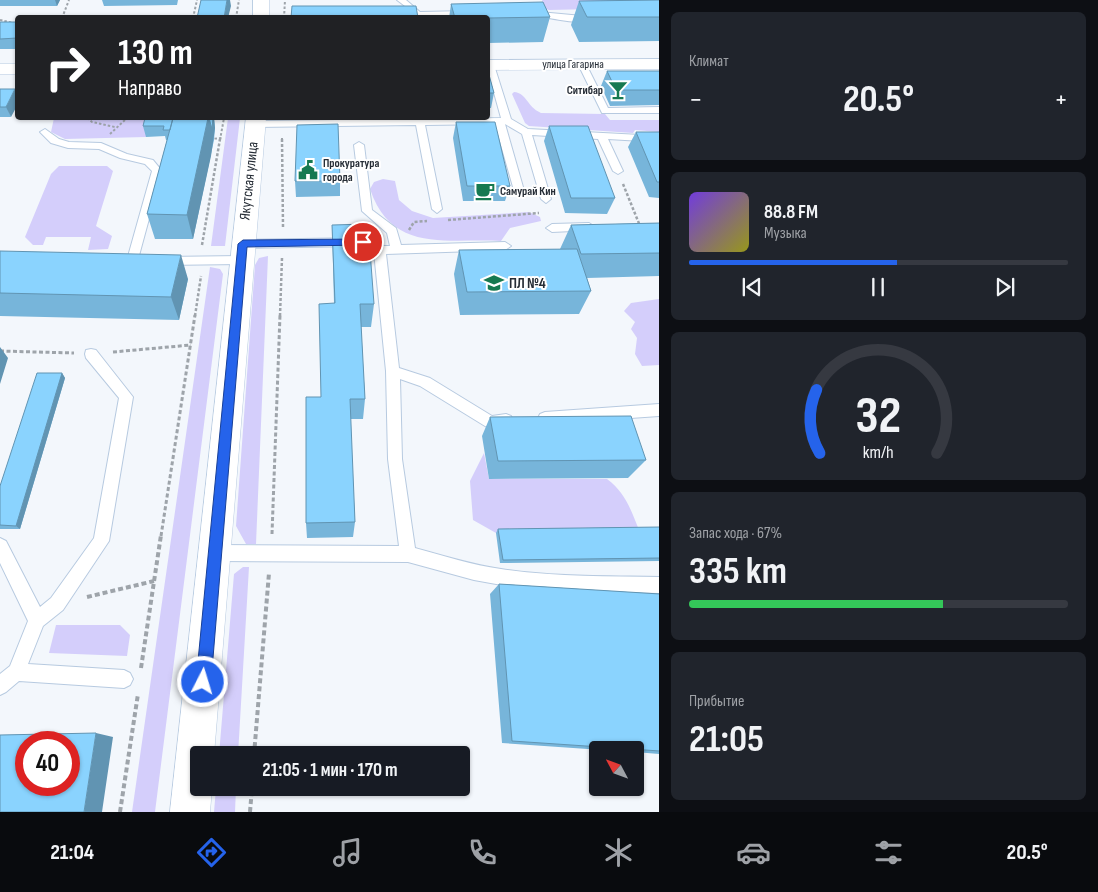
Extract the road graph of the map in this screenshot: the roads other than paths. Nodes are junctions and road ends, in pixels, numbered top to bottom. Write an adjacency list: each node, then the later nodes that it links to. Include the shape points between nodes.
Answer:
1 (261, 0): 6 (street)
2 (402, 0): 7 (lane)
3 (417, 0): 8 (lane)
4 (525, 12): 10 (lane, via 575,19)
5 (476, 13): 9 (lane)
6 (261, 15)
7 (418, 15)
8 (419, 15)
9 (438, 15)
10 (603, 19)
11 (582, 64): 12 (street, улица Гагарина); 13 (street, улица Гагарина); 17 (lane, via 606,111)
12 (659, 64)
13 (490, 65)
14 (0, 69): 15 (street)
15 (15, 69)
16 (490, 69): 19 (lane)
17 (659, 110)
18 (264, 121): 20 (lane); 35 (street, Якутская улица)
19 (503, 121): 20 (lane); 22 (lane); 27 (lane)
20 (420, 122): 29 (lane)
21 (45, 132): 35 (lane, via 55,141 68,145 101,146 149,162 157,171 137,260 203,261)
22 (526, 132): 23 (lane); 28 (lane)
23 (602, 136): 24 (lane); 26 (lane)
24 (659, 139)
25 (359, 145): 33 (lane, via 367,211 392,231)
26 (618, 171)
27 (520, 194)
28 (546, 199)
29 (437, 209)
30 (640, 226): 31 (lane)
31 (552, 228)
32 (505, 246): 33 (lane)
33 (401, 249): 34 (lane)
34 (380, 250): 35 (lane, via 363,242 283,243); 37 (lane)
35 (242, 252): 40 (street, Якутская улица)
36 (91, 354): 43 (lane, via 126,397 101,541 57,604)
37 (393, 372): 38 (lane, via 425,382 490,422); 41 (lane, via 396,459)
38 (659, 410)
39 (0, 546): 43 (lane)
40 (216, 553): 41 (lane); 47 (street, Якутская улица)
41 (408, 554): 42 (lane, via 512,579)
42 (659, 585)
43 (37, 620): 44 (lane)
44 (16, 672): 45 (lane); 46 (lane)
45 (134, 681)
46 (0, 686)
47 (190, 812)

